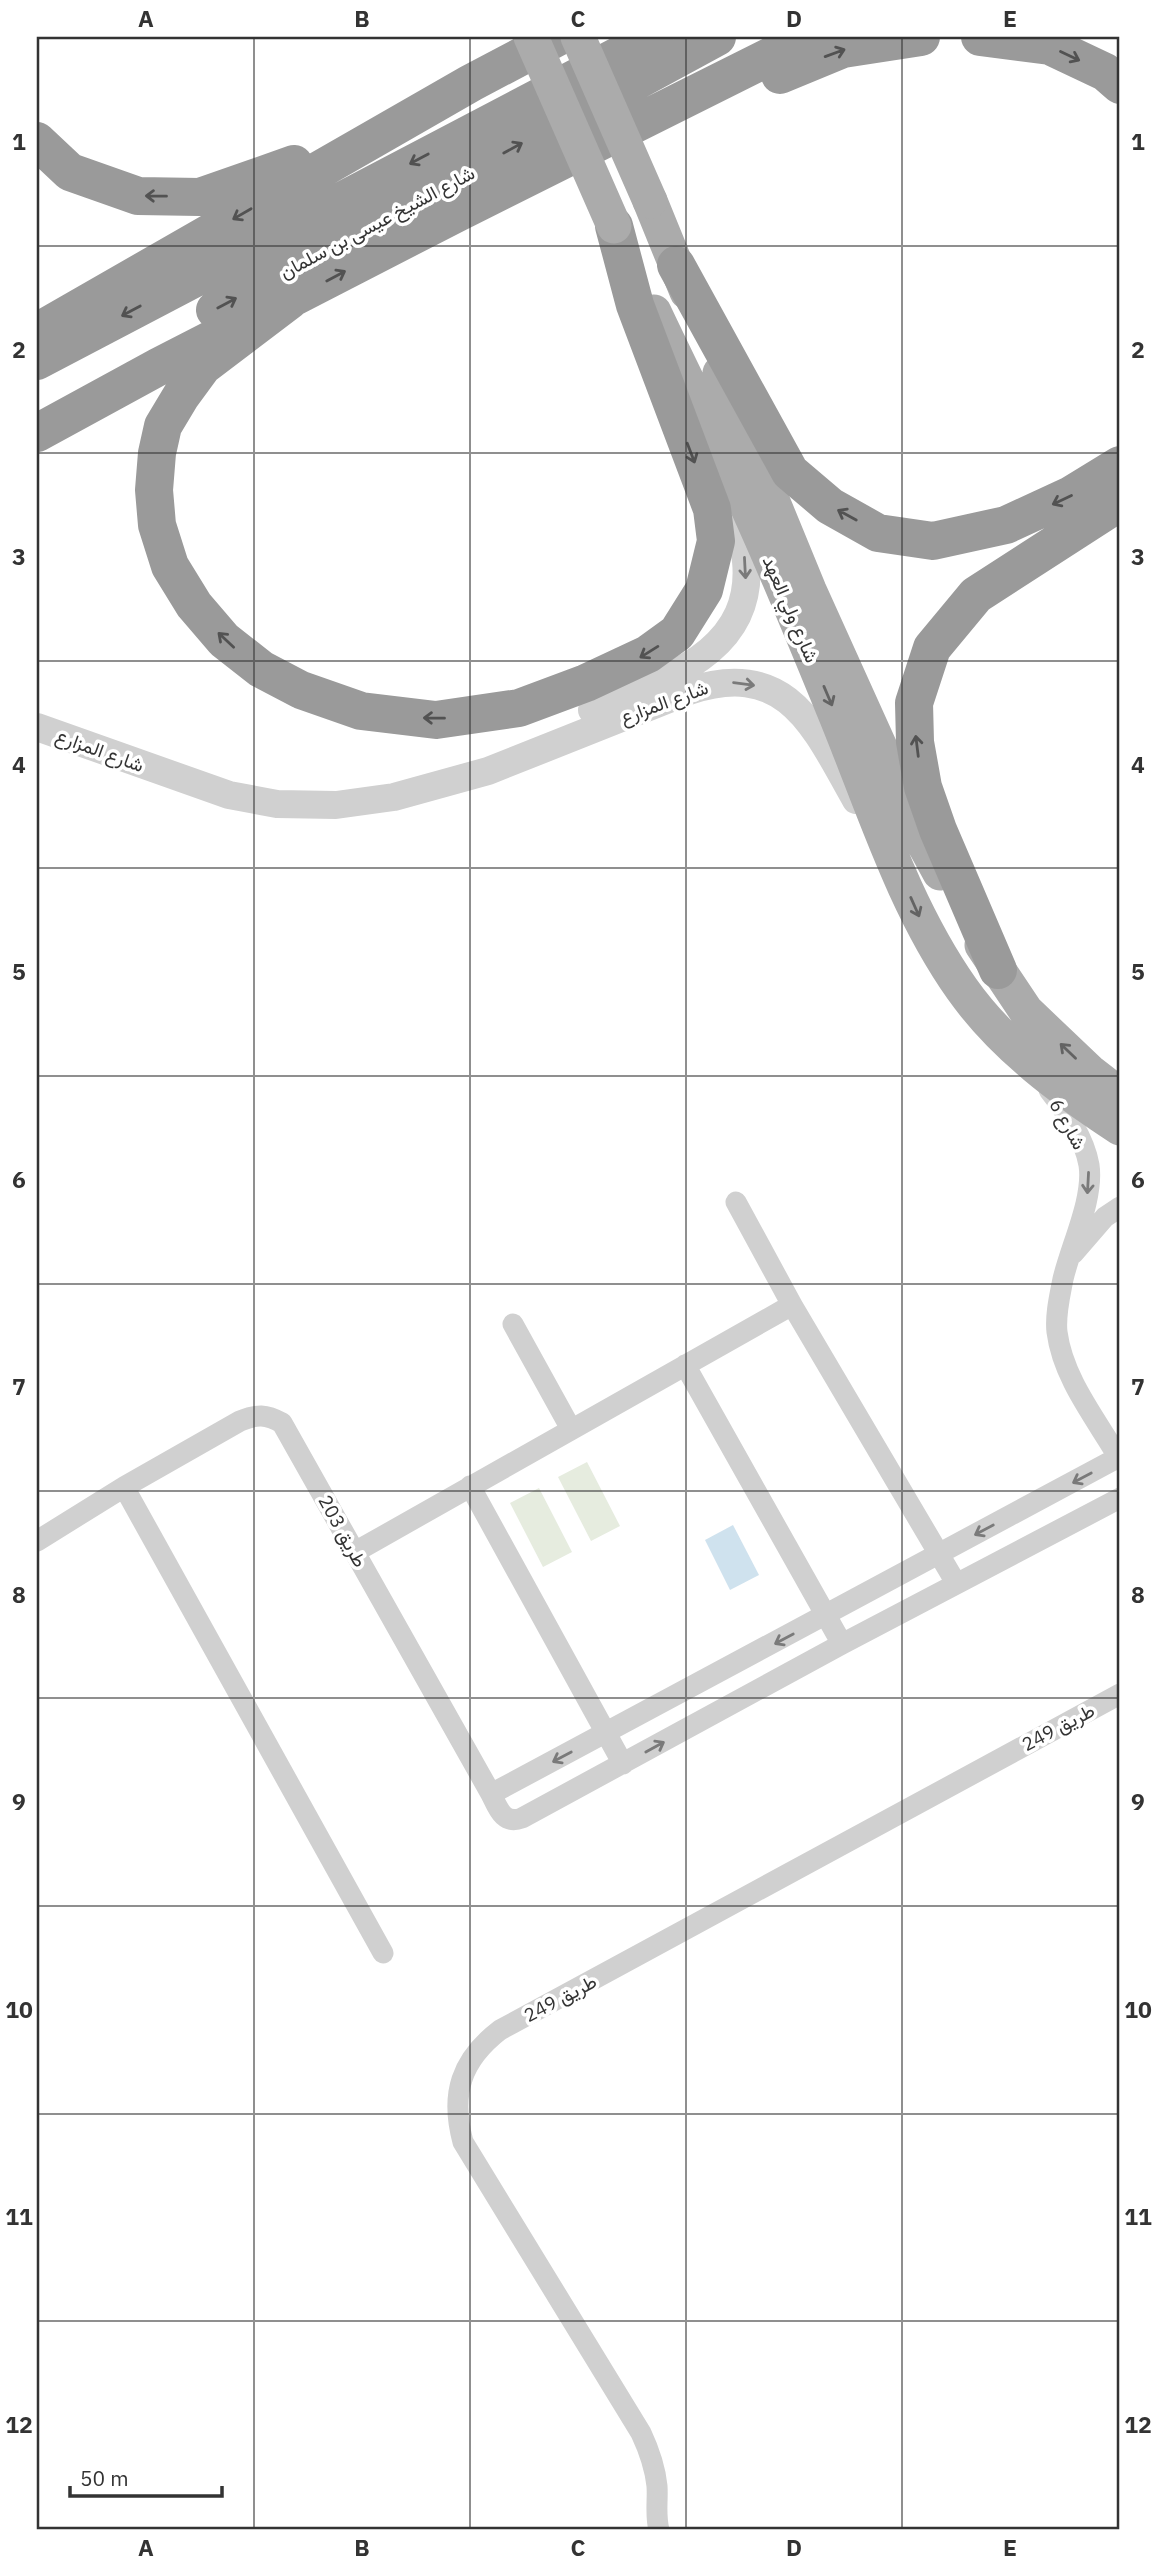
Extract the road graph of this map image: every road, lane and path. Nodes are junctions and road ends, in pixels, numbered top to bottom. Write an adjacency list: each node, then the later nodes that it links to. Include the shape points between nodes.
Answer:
1 (531, 37): 13 (main road, شارع ولي العهد, bridge)
2 (558, 37): 9 (highway)
3 (578, 37): 14 (main road, شارع ولي العهد, bridge)
4 (654, 37): 17 (highway, شارع الشيخ عيسى بن سلمان, one-way to 17)
5 (717, 37): 18 (highway, شارع الشيخ عيسى بن سلمان, one-way to 5)
6 (809, 37): 12 (highway)
7 (921, 37): 12 (highway, one-way to 7, via 843,49)
8 (980, 37): 10 (highway, one-way to 10, via 1051,47 1105,72)
9 (471, 83): 11 (highway, one-way to 11, via 314,157 200,197 138,196 70,172); 16 (highway, one-way to 16)
10 (1120, 85)
11 (37, 141)
12 (457, 213): 15 (highway, one-way to 12)
13 (614, 226): 15 (highway, one-way to 15, via 635,305 712,509 716,541 704,590 677,633 648,654 519,708 436,720 361,711 301,690 261,669 225,640 194,606 170,566 157,525 154,490 163,426 203,366); 20 (main road, شارع ولي العهد)
14 (676, 265): 21 (highway, one-way to 14, via 1071,495 1006,525 933,541 878,533 830,506 790,472); 26 (main road, شارع ولي العهد, via 839,657 922,840)
15 (290, 300): 19 (highway)
16 (37, 332)
17 (37, 361)
18 (37, 405)
19 (37, 433)
20 (722, 454): 24 (street, شارع المزارع, one-way to 24, via 724,484 741,541 746,578 738,614 718,645 688,667 497,752); 25 (main road, شارع ولي العهد, one-way to 25, via 774,566)
21 (1120, 465)
22 (1120, 502): 26 (highway, one-way to 22, via 923,788 914,702 932,648 976,595)
23 (37, 727): 24 (street, شارع المزارع, via 205,788 253,800 306,806 356,803)
24 (449, 781): 25 (street, شارع المزارع, one-way to 25, via 506,764 697,688 739,682 773,691 802,712)
25 (890, 851): 27 (main road, شارع ولي العهد, one-way to 27, via 926,931 963,991)
26 (998, 970): 28 (main road, شارع ولي العهد, one-way to 26, via 1026,1011)
27 (1008, 1042): 29 (main road, شارع ولي العهد, via 1066,1092); 32 (street, شارع 6, one-way to 32, via 1067,1114 1089,1166 1088,1194)
28 (1120, 1095)
29 (1120, 1128)
30 (736, 1202): 33 (street)
31 (1120, 1207): 32 (street, شارع 6, via 1105,1217)
32 (1067, 1261): 37 (street, شارع 6, via 1057,1331 1078,1391)
33 (792, 1305): 35 (street); 43 (street)
34 (513, 1324): 36 (street)
35 (685, 1364): 36 (street); 45 (street)
36 (571, 1429): 38 (street)
37 (1119, 1459): 43 (street, one-way to 43)
38 (470, 1486): 42 (street); 48 (street)
39 (124, 1487): 41 (street, طريق 203); 42 (street, طريق 203, via 240,1421 254,1415 269,1416 282,1423 290,1435); 51 (street)
40 (1120, 1498): 44 (street)
41 (37, 1541)
42 (355, 1552): 50 (street, طريق 203)
43 (939, 1555): 44 (street); 45 (street)
44 (956, 1584): 46 (street)
45 (827, 1616): 46 (street); 48 (street, one-way to 48)
46 (842, 1644): 49 (street, one-way to 46)
47 (1120, 1694): 52 (street, طريق 249, via 500,2030 464,2071 456,2106 463,2142 641,2433 654,2468)
48 (606, 1733): 49 (street); 50 (street, one-way to 50)
49 (622, 1764): 50 (street, طريق 203, via 514,1821 501,1814)
50 (491, 1794)
51 (383, 1953)
52 (659, 2530)

